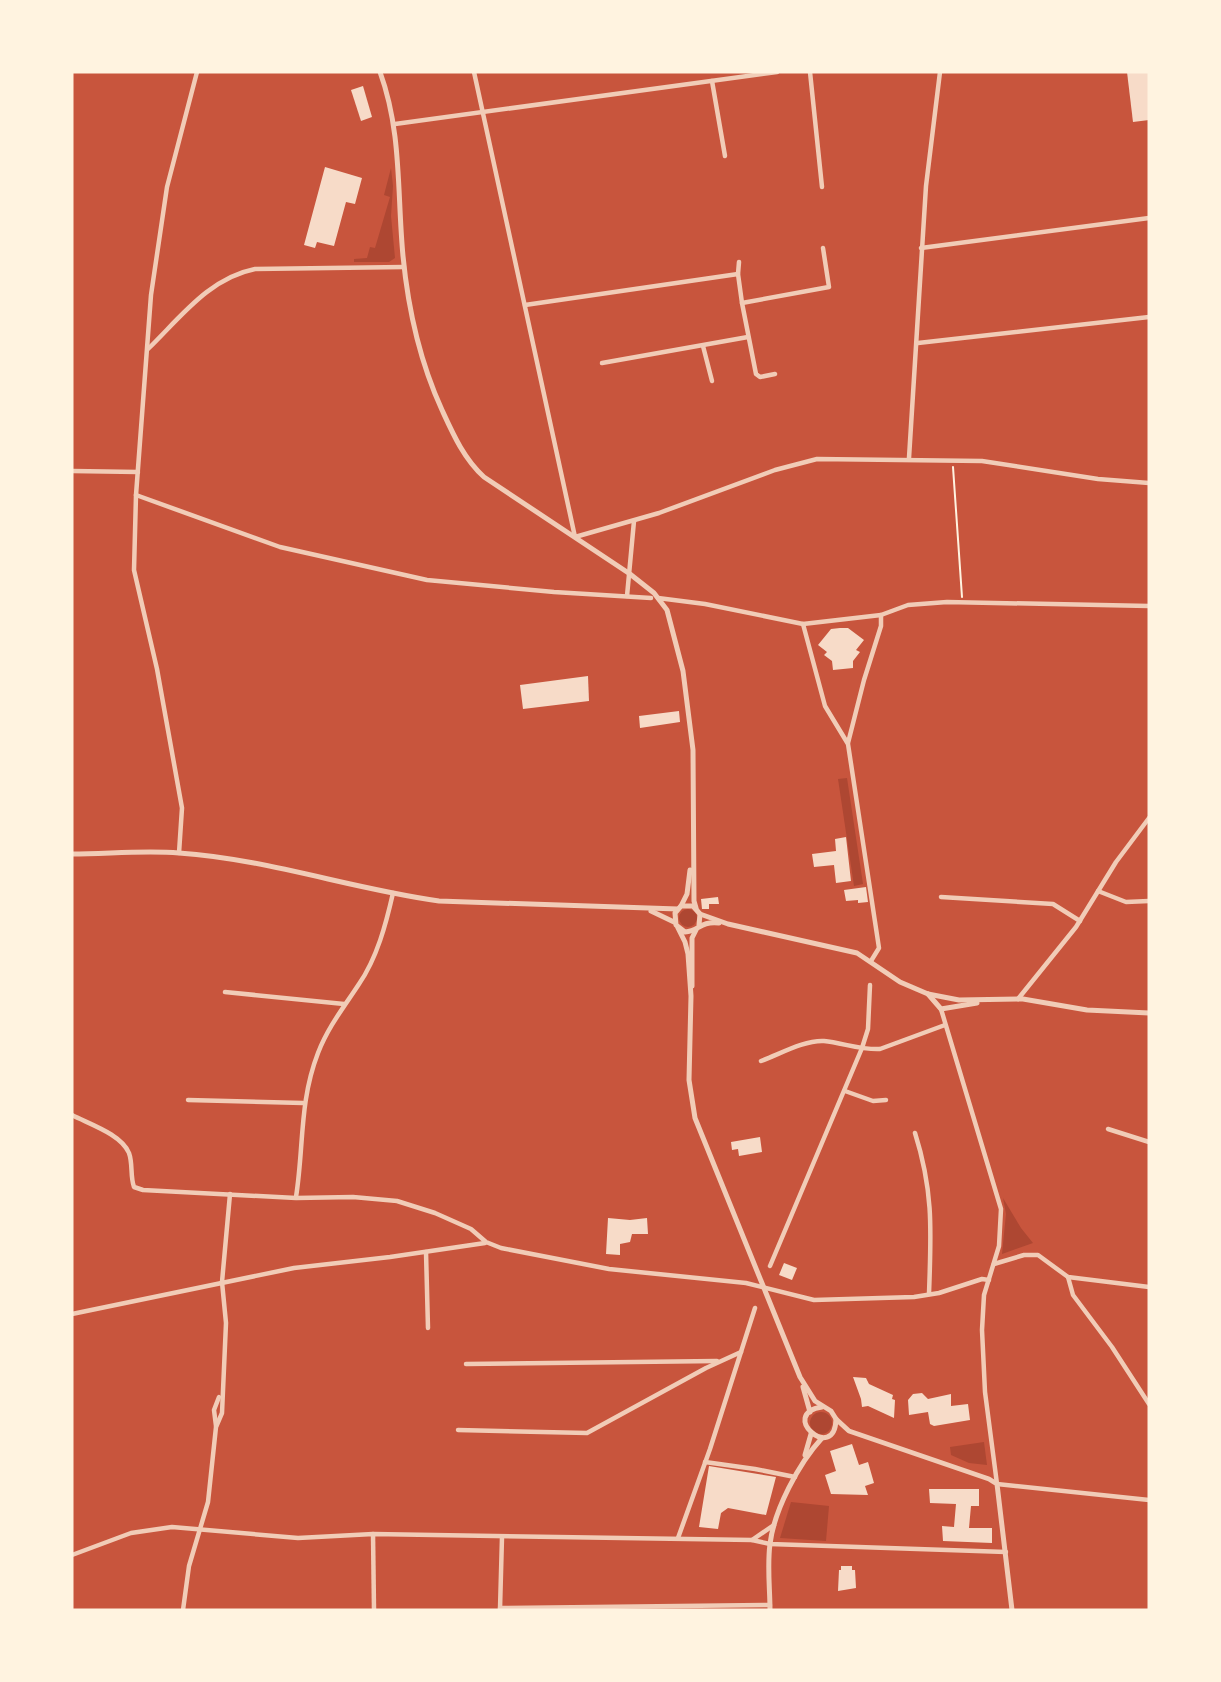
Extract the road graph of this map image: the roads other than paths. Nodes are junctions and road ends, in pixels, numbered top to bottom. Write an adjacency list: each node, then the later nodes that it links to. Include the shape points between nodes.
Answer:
1 (197, 72): 24 (street, via 167,187 150,295)
2 (380, 72): 9 (street)
3 (474, 72): 8 (street)
4 (777, 72): 7 (street)
5 (810, 72): 11 (street)
6 (940, 72): 14 (street)
7 (712, 81): 8 (street); 10 (street)
8 (482, 113): 9 (street); 19 (street)
9 (395, 124): 16 (street)
10 (725, 156)
11 (822, 187)
12 (1149, 218): 14 (street)
13 (823, 248): 18 (street, via 829,287)
14 (921, 248): 22 (street)
15 (739, 262): 17 (street)
16 (404, 267): 24 (street, via 240,272 210,289); 34 (street, via 430,383 469,461 492,483)
17 (738, 274): 18 (street); 19 (street)
18 (742, 303): 21 (street)
19 (524, 304): 34 (street)
20 (1149, 317): 22 (street)
21 (748, 337): 23 (street); 26 (street, via 757,376)
22 (918, 343): 28 (street)
23 (703, 346): 25 (street); 27 (street)
24 (147, 349): 30 (street)
25 (602, 363)
26 (775, 374)
27 (712, 381)
28 (909, 458): 31 (street, via 982,461); 33 (street, via 817,459)
29 (72, 471): 30 (street)
30 (138, 472): 32 (street)
31 (1149, 483)
32 (136, 495): 36 (street, via 280,547 427,580); 43 (street, via 134,570 182,808)
33 (634, 521): 34 (street); 35 (street)
34 (575, 537): 35 (street)
35 (630, 574): 36 (street); 37 (street)
36 (626, 596): 37 (street)
37 (655, 598): 40 (street); 45 (street, via 667,610 673,627 687,698 693,750)
38 (1149, 606): 39 (street, via 962,602 908,605)
39 (881, 615): 40 (street); 41 (street)
40 (803, 624): 41 (street, via 825,706)
41 (848, 744): 57 (street, via 879,947)
42 (1149, 818): 46 (street)
43 (179, 853): 44 (street); 47 (street)
44 (72, 854)
45 (693, 857): 50 (street); 52 (street)
46 (1098, 891): 49 (street, via 1126,902); 53 (street)
47 (393, 893): 51 (street, via 439,901); 64 (street, via 384,930 360,982)
48 (941, 897): 53 (street, via 1054,904)
49 (1149, 901)
50 (680, 908): 51 (street); 52 (street, via 689,905); 55 (street)
51 (645, 909): 55 (street)
52 (698, 911): 54 (street); 56 (street)
53 (1080, 921): 62 (street)
54 (728, 924): 56 (street); 57 (street, via 850,950)
55 (676, 925): 56 (street, via 689,932); 61 (street, via 687,948)
56 (698, 927): 61 (street, via 692,939)
57 (871, 961): 60 (street, via 900,982)
58 (870, 985): 68 (street, via 868,1029)
59 (225, 992): 64 (street)
60 (928, 994): 63 (street); 65 (street)
61 (691, 996): 87 (street, via 689,1066 695,1118)
62 (1018, 999): 63 (street); 66 (street, via 1087,1010)
63 (983, 1001): 65 (street)
64 (344, 1004): 73 (street, via 319,1049)
65 (941, 1009): 67 (street)
66 (1149, 1013)
67 (945, 1025): 68 (street, via 888,1047); 82 (street, via 1002,1209)
68 (862, 1048): 69 (street, via 813,1042); 70 (street)
69 (761, 1061)
70 (845, 1091): 72 (street, via 873,1101); 83 (street)
71 (188, 1100): 73 (street)
72 (886, 1100)
73 (303, 1103): 79 (street)
74 (72, 1115): 78 (street, via 125,1146 134,1187)
75 (1108, 1129): 77 (street)
76 (915, 1133): 89 (street, via 930,1201)
77 (1149, 1142)
78 (230, 1194): 79 (street); 86 (street)
79 (296, 1198): 80 (street, via 397,1201 471,1229)
80 (486, 1242): 81 (street); 87 (street, via 609,1269)
81 (426, 1252): 86 (street); 92 (street)
82 (994, 1264): 84 (street, via 1038,1255); 85 (street)
83 (770, 1266)
84 (1068, 1277): 88 (street); 97 (street, via 1073,1295)
85 (989, 1280): 89 (street); 109 (street, via 982,1331)
86 (222, 1282): 91 (street); 112 (street, via 226,1323 222,1413 216,1427 208,1502)
87 (762, 1287): 89 (street, via 814,1300); 96 (street)
88 (1149, 1287)
89 (929, 1294)
90 (755, 1308): 93 (street)
91 (72, 1314)
92 (428, 1328)
93 (741, 1352): 94 (street); 107 (street)
94 (721, 1361): 95 (street); 101 (street, via 587,1433)
95 (466, 1364)
96 (800, 1377): 98 (street); 99 (street)
97 (1149, 1404)
98 (822, 1407): 99 (street); 100 (street)
99 (810, 1412): 103 (street, via 806,1421)
100 (836, 1419): 102 (street); 104 (street)
101 (458, 1430)
102 (832, 1433): 104 (street); 105 (street)
103 (811, 1434): 105 (street); 106 (street)
104 (861, 1437): 109 (street)
105 (822, 1438): 106 (street)
106 (805, 1457): 108 (street)
107 (705, 1462): 108 (street); 115 (street)
108 (795, 1477): 111 (street)
109 (997, 1484): 110 (street); 118 (street)
110 (1149, 1500)
111 (775, 1524): 116 (street); 117 (street)
112 (199, 1528): 113 (street, via 298,1538); 119 (street, via 131,1533); 122 (street)
113 (373, 1534): 114 (street); 123 (street)
114 (502, 1537): 115 (street); 121 (street)
115 (678, 1538): 116 (street)
116 (752, 1540): 117 (street)
117 (770, 1544): 118 (street); 120 (street)
118 (1006, 1552): 124 (street)
119 (72, 1555)
120 (770, 1608): 121 (street)
121 (500, 1609)
122 (183, 1610)
123 (374, 1610)
124 (1013, 1610)

